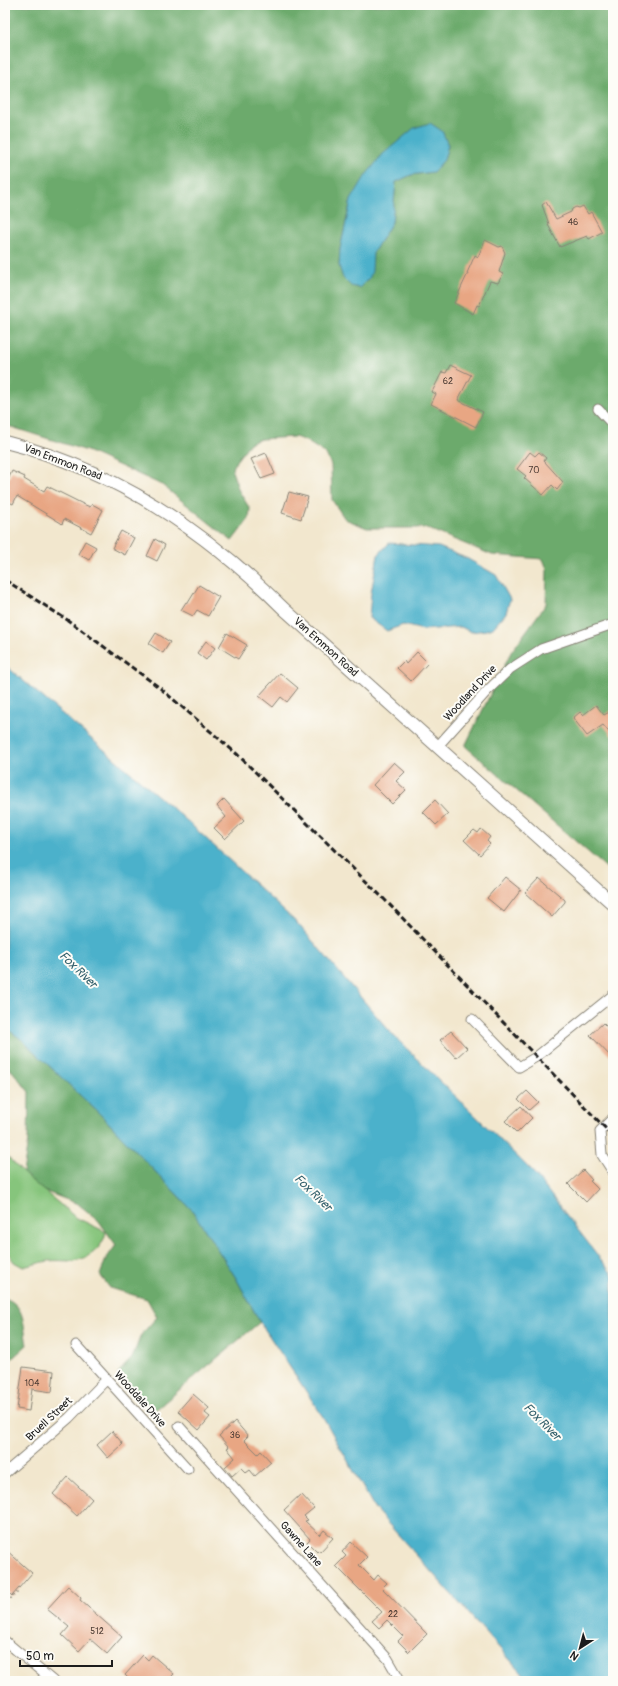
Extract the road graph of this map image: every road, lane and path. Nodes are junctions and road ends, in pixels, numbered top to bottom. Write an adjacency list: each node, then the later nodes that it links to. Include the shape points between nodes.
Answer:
1 (598, 410): 2 (street)
2 (613, 425)
3 (5, 442): 5 (street, Van Emmon Road, via 91,471 136,493 182,522 256,581)
4 (613, 624): 5 (street, Woodland Drive, via 541,649 510,669)
5 (437, 747): 6 (street, Van Emmon Road)
6 (613, 904)
7 (613, 995): 8 (street, via 536,1057 519,1067)
8 (472, 1019)
9 (613, 1118): 10 (street, via 600,1131 602,1155)
10 (613, 1172)
11 (76, 1345): 12 (street, Wooddale Drive)
12 (106, 1380): 14 (street, Wooddale Drive); 15 (street, Bruell Street, via 70,1418)
13 (179, 1426): 20 (street, Gawne Lane, via 388,1659 399,1678)
14 (188, 1469)
15 (5, 1473)
16 (19, 1591): 17 (path, via 11,1598)
17 (5, 1592)
18 (5, 1641): 19 (street)
19 (53, 1681)
20 (396, 1681)

